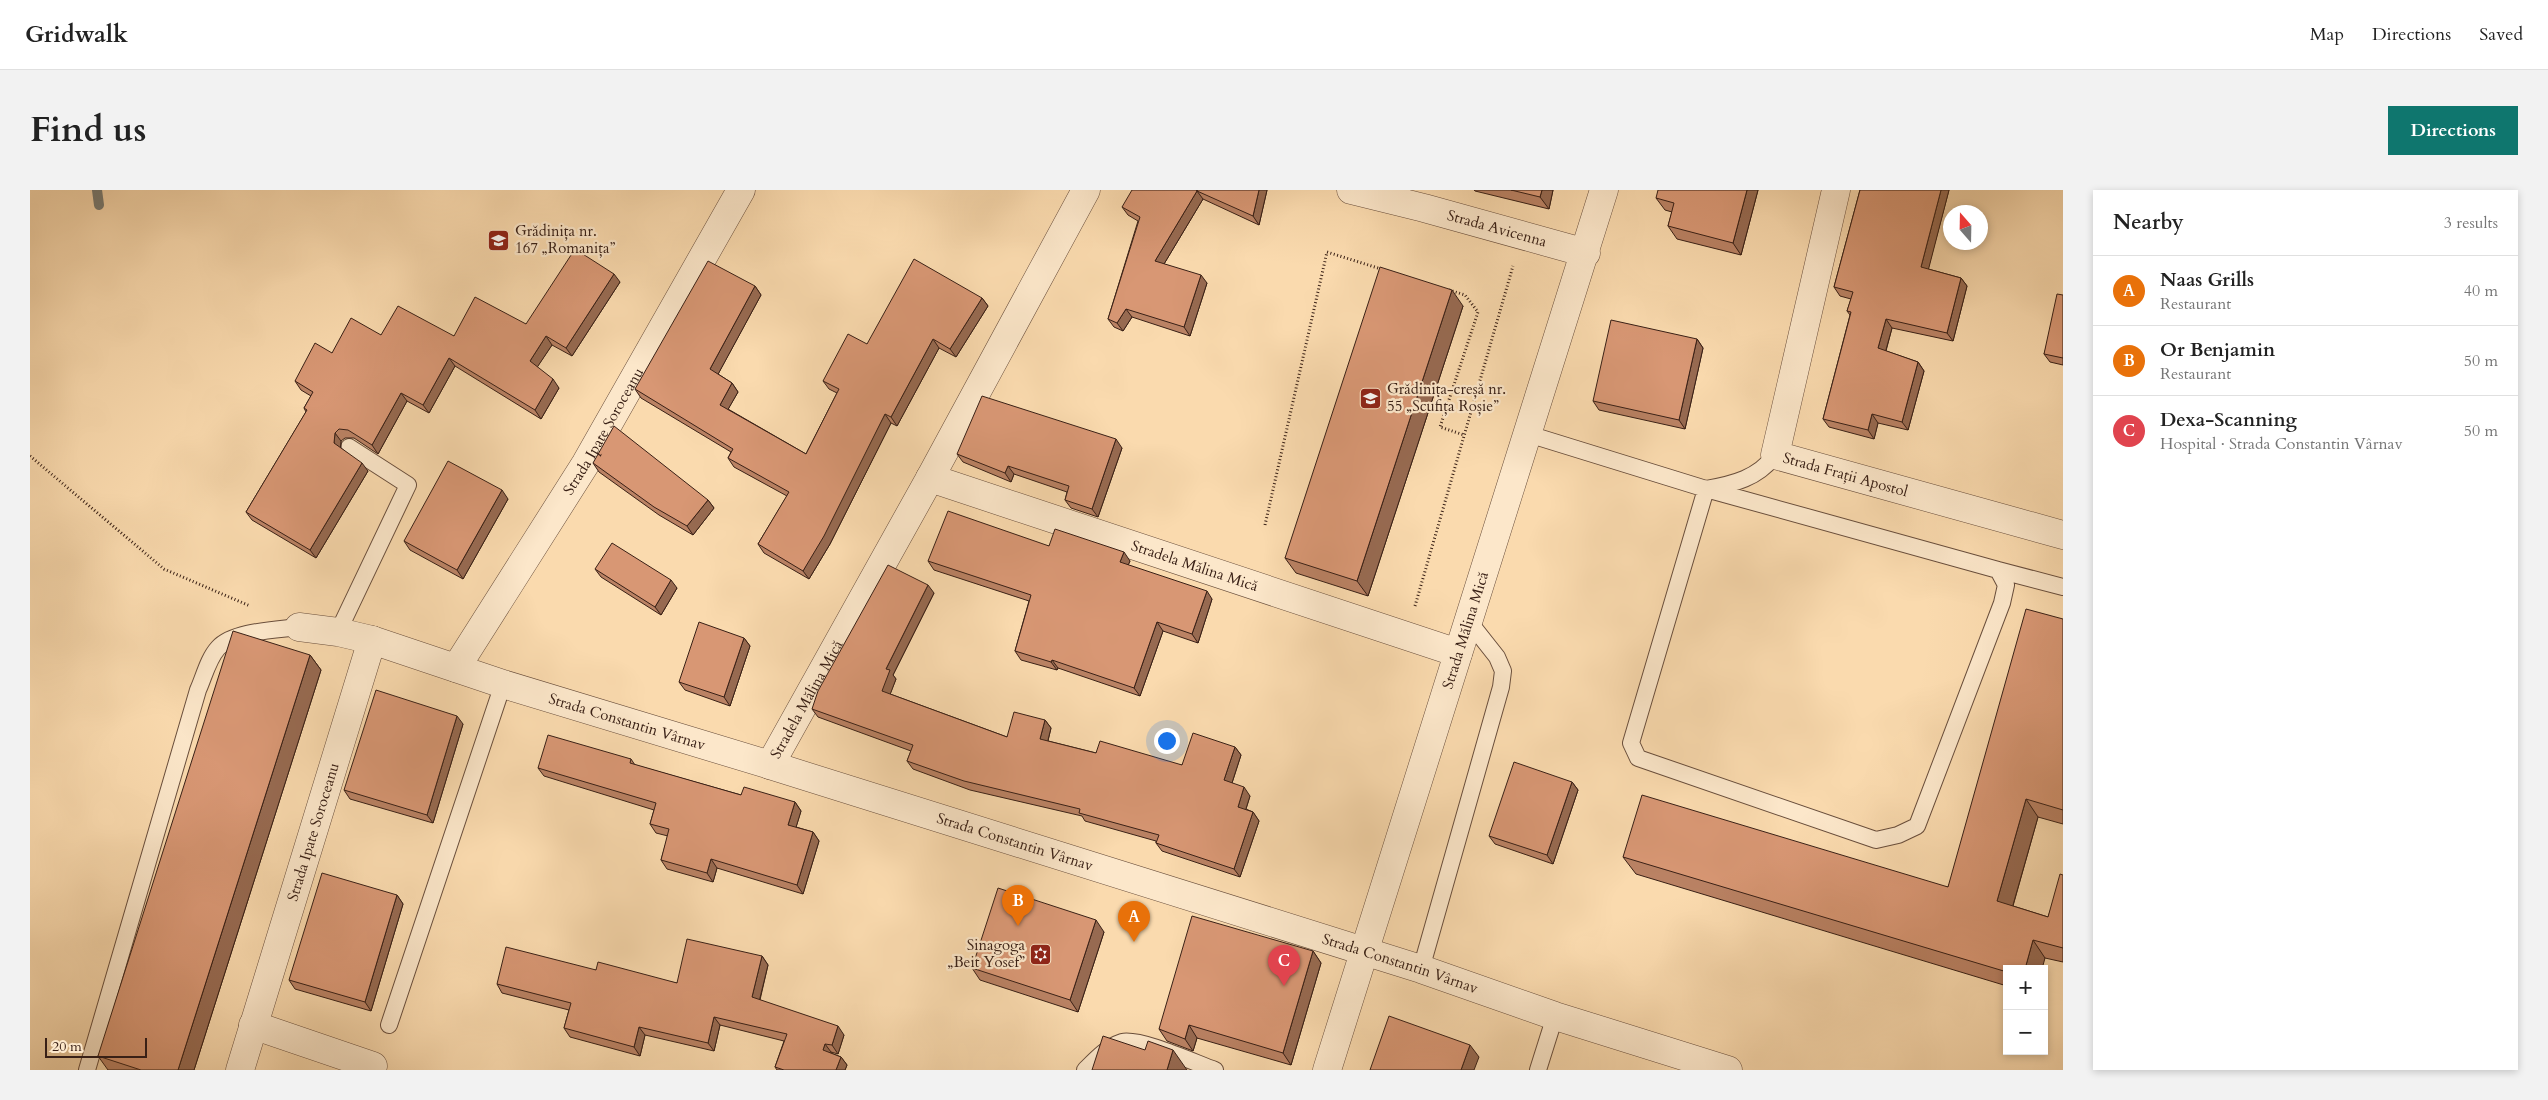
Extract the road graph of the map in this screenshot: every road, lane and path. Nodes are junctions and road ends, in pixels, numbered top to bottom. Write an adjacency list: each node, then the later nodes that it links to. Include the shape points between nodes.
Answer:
1 (741, 190): 28 (street, Strada Ipate Soroceanu, via 586,463)
2 (1086, 190): 15 (street, Stradela Mălina Mică)
3 (1351, 190): 6 (street, Strada Avicenna)
4 (1604, 190): 7 (street, Strada Mălina Mică)
5 (1836, 190): 13 (street, Strada Frații Apostol)
6 (1522, 235): 7 (street, Strada Avicenna); 11 (path)
7 (1586, 253): 10 (street, Strada Mălina Mică)
8 (1382, 269): 17 (path, via 1327,252)
9 (1447, 289): 11 (path, via 1465,295 1478,312 1440,428)
10 (1528, 434): 16 (lane); 22 (street, Strada Mălina Mică)
11 (1464, 435): 25 (path)
12 (349, 447): 24 (lane, via 408,485)
13 (1775, 455): 16 (lane, via 1766,467 1753,475); 18 (street, Strada Frații Apostol)
14 (30, 456): 21 (path, via 164,569)
15 (930, 478): 25 (street, Stradela Mălina Mică); 30 (street, Stradela Mălina Mică)
16 (1706, 489): 19 (lane); 19 (lane, via 1632,743 1638,758 1876,840 1898,836 1917,826 2002,603 2006,585)
17 (1264, 525)
18 (2063, 535)
19 (1998, 570): 20 (lane)
20 (2063, 587)
21 (254, 608)
22 (1467, 620): 27 (street, Strada Mălina Mică); 32 (lane, via 1497,657 1503,671 1501,687)
23 (299, 627): 24 (street, Strada Constantin Vârnav); 37 (lane, via 231,637 217,648 209,664 195,699)
24 (338, 632): 26 (street, Strada Constantin Vârnav)
25 (1406, 636): 27 (street, Stradela Mălina Mică)
26 (372, 640): 28 (street, Strada Constantin Vârnav); 34 (street, Strada Ipate Soroceanu)
27 (1458, 653): 31 (street, Strada Mălina Mică)
28 (456, 668): 29 (street, Strada Constantin Vârnav)
29 (503, 684): 30 (street, Strada Constantin Vârnav); 35 (lane)
30 (770, 765): 31 (street, Strada Constantin Vârnav)
31 (1365, 952): 32 (street, Strada Constantin Vârnav); 41 (street, Strada Mălina Mică)
32 (1422, 969): 33 (street, Strada Constantin Vârnav)
33 (1555, 1016): 42 (lane); 43 (street, Strada Constantin Vârnav)
34 (253, 1025): 36 (street); 38 (street, Strada Ipate Soroceanu)
35 (389, 1025)
36 (373, 1066)
37 (87, 1070)
38 (240, 1070)
39 (1085, 1070): 40 (lane, via 1106,1050 1123,1042 1139,1042)
40 (1215, 1070)
41 (1327, 1070)
42 (1538, 1070)
43 (1728, 1070)

